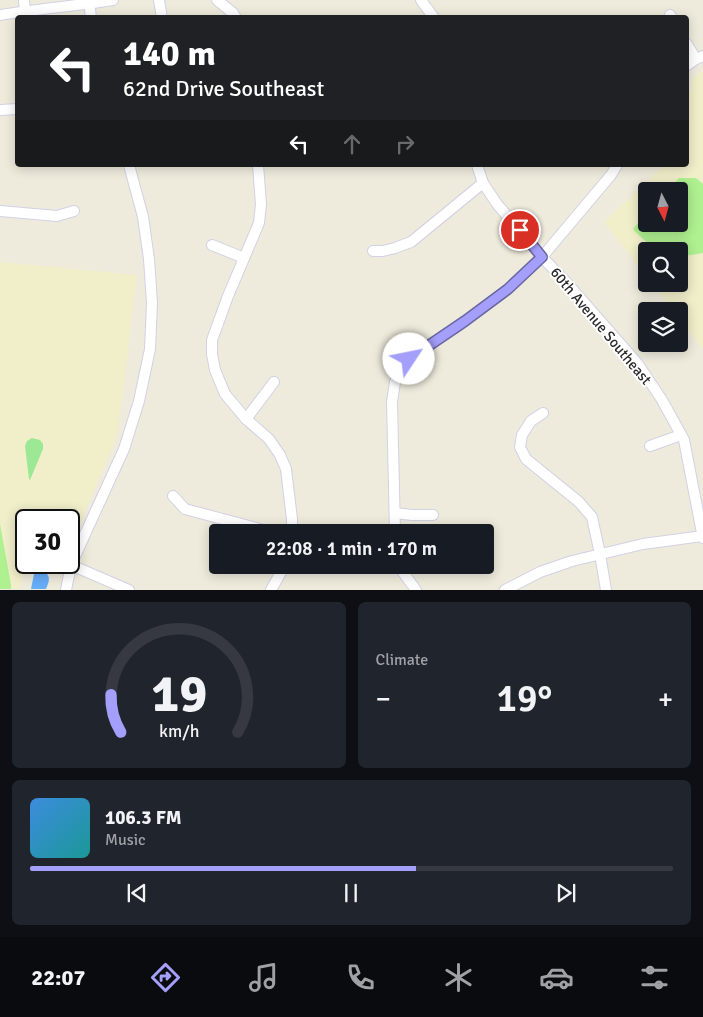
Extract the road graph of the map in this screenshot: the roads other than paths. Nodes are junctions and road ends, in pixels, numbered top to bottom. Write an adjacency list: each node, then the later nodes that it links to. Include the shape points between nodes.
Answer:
1 (113, 0): 5 (street)
2 (160, 0): 9 (street)
3 (218, 0): 10 (street)
4 (421, 0): 11 (street)
5 (89, 2): 6 (street); 8 (street)
6 (24, 5): 7 (street)
7 (0, 15)
8 (91, 15)
9 (162, 15)
10 (234, 15)
11 (432, 15)
12 (689, 46): 13 (street)
13 (699, 57)
14 (0, 110): 15 (street)
15 (15, 110)
16 (130, 167): 39 (street, via 143,216 149,259 152,303 150,349 124,449)
17 (258, 167): 26 (street, via 259,223)
18 (478, 167): 20 (street, 60th Avenue Southeast)
19 (616, 167): 25 (street)
20 (483, 183): 24 (street, via 411,242); 25 (street, 60th Avenue Southeast)
21 (0, 211): 22 (street, via 58,216)
22 (74, 211)
23 (212, 244): 26 (street)
24 (373, 251)
25 (542, 257): 30 (street, 60th Avenue Southeast, via 638,364); 33 (street, via 508,289 409,359 400,369 392,402)
26 (244, 258): 29 (street, via 212,340 212,354 225,394)
27 (274, 382): 29 (street)
28 (543, 412): 40 (street, via 531,421 522,435 520,447 526,459 592,516)
29 (246, 419): 36 (street, via 269,439 286,469)
30 (681, 435): 31 (street); 38 (street, 60th Avenue Southeast)
31 (650, 446)
32 (173, 496): 35 (street, via 185,509)
33 (395, 513): 34 (street); 37 (street)
34 (433, 515)
35 (241, 524)
36 (292, 524)
37 (395, 524)
38 (703, 537): 40 (street, via 643,544)
39 (80, 545)
40 (600, 554): 49 (street, via 540,572); 50 (street)
41 (80, 569): 47 (street)
42 (69, 574): 46 (street)
43 (280, 574): 45 (street)
44 (404, 574): 48 (street)
45 (271, 589)
46 (66, 590)
47 (129, 590)
48 (416, 590)
49 (505, 590)
50 (606, 590)

